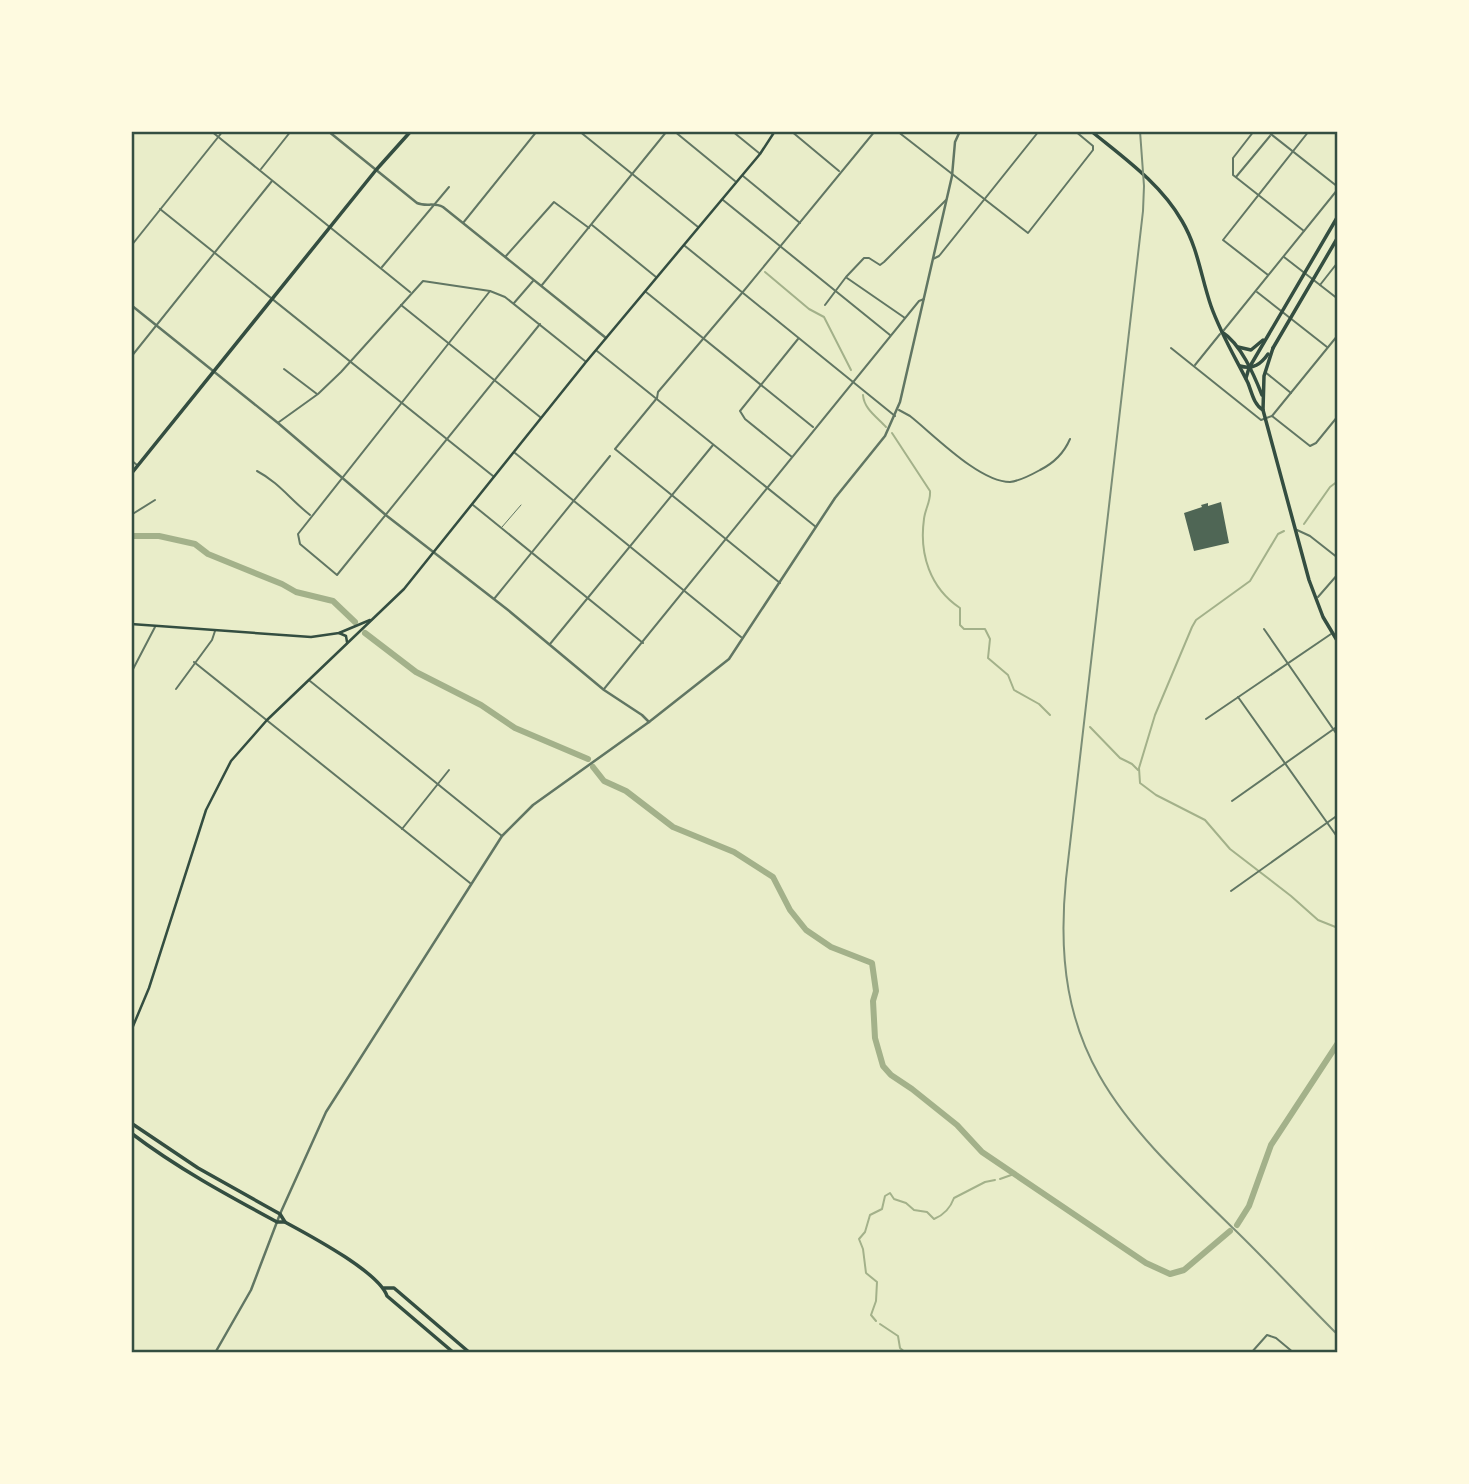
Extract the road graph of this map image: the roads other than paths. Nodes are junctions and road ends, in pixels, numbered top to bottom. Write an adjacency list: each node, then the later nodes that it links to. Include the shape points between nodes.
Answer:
1 (211, 131): 23 (street)
2 (223, 131): 23 (street)
3 (290, 131): 26 (street)
4 (328, 131): 27 (street)
5 (411, 131): 27 (main road)
6 (537, 131): 44 (street)
7 (667, 131): 29 (street)
8 (674, 131): 34 (street)
9 (732, 131): 25 (street)
10 (775, 131): 25 (main road)
11 (792, 131): 28 (street)
12 (875, 131): 28 (street)
13 (897, 131): 31 (street)
14 (960, 131): 31 (street)
15 (1039, 131): 40 (street)
16 (1075, 131): 40 (street, via 1094,148 1028,233)
17 (1091, 131): 87 (main road, via 1167,199 1193,242)
18 (1254, 131): 32 (street, via 1233,158)
19 (1267, 131): 22 (street)
20 (1309, 131): 24 (street)
21 (581, 132): 29 (street)
22 (1271, 135): 24 (street); 32 (street)
23 (218, 137): 26 (street); 42 (street)
24 (1293, 152): 36 (street); 37 (street)
25 (760, 154): 30 (main road)
26 (260, 170): 33 (street)
27 (376, 170): 41 (street, via 419,204); 47 (main road)
28 (841, 172): 45 (street)
29 (632, 174): 46 (street); 48 (street)
30 (742, 175): 34 (main road); 45 (street)
31 (952, 176): 38 (street); 40 (street)
32 (1236, 178): 37 (street)
33 (272, 181): 47 (street); 55 (street)
34 (736, 182): 39 (main road)
35 (449, 187): 41 (street)
36 (1338, 188): 50 (street)
37 (1258, 195): 50 (street); 62 (street, via 1223,240)
38 (947, 199): 58 (street); 63 (street, via 884,262 880,265 864,258)
39 (722, 200): 48 (main road); 54 (street)
40 (984, 201): 58 (street)
41 (435, 204): 44 (street); 60 (street)
42 (160, 209): 52 (street); 55 (street)
43 (1338, 216): 61 (main road)
44 (463, 223): 56 (street)
45 (800, 223): 54 (street)
46 (592, 225): 49 (street); 64 (street)
47 (330, 227): 60 (street); 77 (main road)
48 (699, 228): 53 (main road)
49 (589, 229): 56 (street, via 554,202); 68 (street)
50 (1304, 231): 57 (street)
51 (1338, 237): 66 (main road)
52 (131, 246)
53 (684, 246): 64 (main road); 74 (street)
54 (780, 247): 71 (street); 74 (street)
55 (215, 254): 77 (street); 86 (street)
56 (505, 257): 65 (street)
57 (1284, 257): 61 (street); 62 (street)
58 (933, 259): 75 (street)
59 (1338, 262): 67 (street)
60 (381, 267): 73 (street)
61 (1304, 272): 66 (street); 82 (main road)
62 (1268, 276): 72 (street)
63 (846, 277): 71 (street); 83 (street)
64 (656, 278): 70 (main road)
65 (533, 280): 68 (street); 78 (street)
66 (1313, 280): 67 (street); 84 (main road)
67 (1320, 285): 76 (street)
68 (541, 286): 91 (street)
69 (489, 291): 73 (street, via 423,281); 78 (street); 95 (street)
70 (646, 291): 91 (main road); 93 (street)
71 (835, 292): 81 (street); 89 (street)
72 (1256, 292): 82 (street); 87 (street)
73 (411, 293): 80 (street)
74 (742, 293): 92 (street); 93 (street)
75 (925, 298): 83 (street); 118 (street)
76 (1338, 299)
77 (272, 300): 102 (street); 108 (main road)
78 (514, 303): 85 (street)
79 (131, 305): 86 (street)
80 (401, 305): 95 (street); 102 (street)
81 (825, 305)
82 (1281, 311): 84 (street); 90 (main road)
83 (905, 318): 89 (street)
84 (1290, 318): 96 (street); 98 (main road)
85 (540, 324): 101 (street); 109 (street)
86 (157, 326): 100 (street); 108 (street)
87 (1222, 332): 94 (main road); 103 (street); 104 (main road)
88 (1338, 335): 96 (street)
89 (891, 336): 111 (street)
90 (1267, 336): 94 (main road, via 1251,350); 105 (main road)
91 (606, 338): 99 (main road)
92 (799, 338): 111 (street); 112 (street)
93 (704, 339): 112 (street); 115 (street, via 657,392)
94 (1234, 343): 105 (main road)
95 (449, 344): 109 (street); 117 (street)
96 (1328, 347): 113 (street)
97 (1171, 348): 103 (street)
98 (1273, 348): 105 (main road, via 1262,362); 107 (main road)
99 (596, 350): 101 (main road); 115 (street)
100 (131, 357)
101 (586, 362): 123 (main road)
102 (350, 363): 114 (street); 117 (street)
103 (1194, 366): 124 (street)
104 (1238, 366): 105 (main road); 110 (main road)
105 (1249, 368): 110 (main road); 116 (main road)
106 (284, 369): 114 (street)
107 (1265, 371): 113 (street); 116 (main road)
108 (214, 372): 125 (street); 134 (main road)
109 (495, 380): 123 (street); 128 (street)
110 (1246, 380): 119 (main road, via 1257,407)
111 (852, 383): 120 (street); 126 (street)
112 (760, 385): 126 (street); 132 (street, via 740,411)
113 (1291, 393): 121 (street)
114 (318, 394): 125 (street)
115 (657, 398): 129 (street); 140 (street, via 615,449)
116 (1264, 401): 119 (main road)
117 (401, 404): 128 (street); 138 (street)
118 (898, 410): 120 (street); 127 (street, via 967,462 1003,481 1019,480 1045,467)
119 (1263, 410): 124 (main road)
120 (895, 416): 148 (street)
121 (1272, 416): 122 (street, via 1312,446); 124 (street)
122 (1338, 416)
123 (541, 418): 130 (main road)
124 (1265, 418): 150 (main road)
125 (278, 423): 138 (street)
126 (815, 429): 132 (street)
127 (1070, 439)
128 (447, 441): 137 (street); 147 (street)
129 (713, 444): 139 (street); 140 (street)
130 (514, 453): 137 (main road); 142 (street)
131 (610, 456): 142 (street)
132 (792, 457): 139 (street)
133 (131, 460): 134 (street)
134 (138, 466): 136 (main road)
135 (257, 471): 146 (street, via 277,483)
136 (131, 474)
137 (494, 477): 143 (main road)
138 (341, 478): 146 (street); 147 (street)
139 (768, 488): 148 (street); 151 (street)
140 (671, 496): 151 (street); 152 (street)
141 (155, 500): 145 (street)
142 (573, 500): 152 (street); 154 (street)
143 (472, 505): 149 (street); 153 (main road)
144 (521, 505): 149 (lane)
145 (131, 515)
146 (311, 516): 147 (street, via 297,536 300,544 337,575)
147 (387, 516): 153 (street)
148 (816, 527): 157 (street)
149 (501, 528): 154 (street)
150 (1296, 530): 155 (street); 161 (main road)
151 (726, 541): 157 (street); 158 (street)
152 (629, 547): 158 (street); 159 (street)
153 (434, 552): 160 (street); 162 (main road)
154 (532, 553): 159 (street); 160 (street)
155 (1338, 558)
156 (1338, 574): 161 (street)
157 (780, 583): 169 (street)
158 (685, 592): 169 (street); 171 (street)
159 (587, 598): 171 (street); 173 (street)
160 (494, 599): 173 (street)
161 (1316, 600): 168 (main road)
162 (376, 617): 167 (main road); 172 (main road)
163 (131, 624): 164 (main road)
164 (155, 626): 166 (main road); 176 (street)
165 (1264, 629): 175 (street)
166 (215, 630): 167 (main road, via 301,637); 174 (street)
167 (339, 633): 172 (main road, via 346,636)
168 (1332, 633): 170 (main road); 175 (street)
169 (744, 639): 183 (street, via 723,665)
170 (1338, 642)
171 (643, 643): 179 (street)
172 (347, 644): 177 (main road)
173 (549, 645): 179 (street)
174 (194, 662): 178 (street); 182 (street)
175 (1287, 663): 180 (street); 185 (street)
176 (131, 673)
177 (310, 681): 182 (main road); 189 (street)
178 (176, 689)
179 (604, 690): 183 (street)
180 (1238, 697): 181 (street); 187 (street)
181 (1206, 719)
182 (268, 720): 193 (street); 198 (main road, via 231,761 213,794)
183 (649, 722): 194 (street, via 533,805)
184 (1338, 726): 185 (street)
185 (1333, 730): 186 (street); 187 (street)
186 (1338, 736)
187 (1286, 763): 190 (street); 192 (street)
188 (449, 770): 189 (street)
189 (438, 784): 193 (street); 194 (street)
190 (1232, 801)
191 (1338, 815): 192 (street)
192 (1327, 823): 195 (street); 197 (street)
193 (402, 829): 196 (street)
194 (502, 836): 196 (street)
195 (1338, 838)
196 (471, 884): 201 (street, via 326,1112)
197 (1231, 891)
198 (131, 1031)
199 (131, 1123): 201 (main road)
200 (131, 1133): 202 (main road, via 200,1180)
201 (280, 1214): 202 (street); 203 (main road)
202 (277, 1222): 203 (main road); 205 (street, via 251,1290)
203 (285, 1222): 204 (main road, via 342,1255)
204 (384, 1288): 206 (main road, via 387,1296); 207 (main road, via 394,1288)
205 (215, 1353)
206 (454, 1353)
207 (470, 1353)
208 (1251, 1353): 209 (street, via 1265,1335)
209 (1293, 1353)

